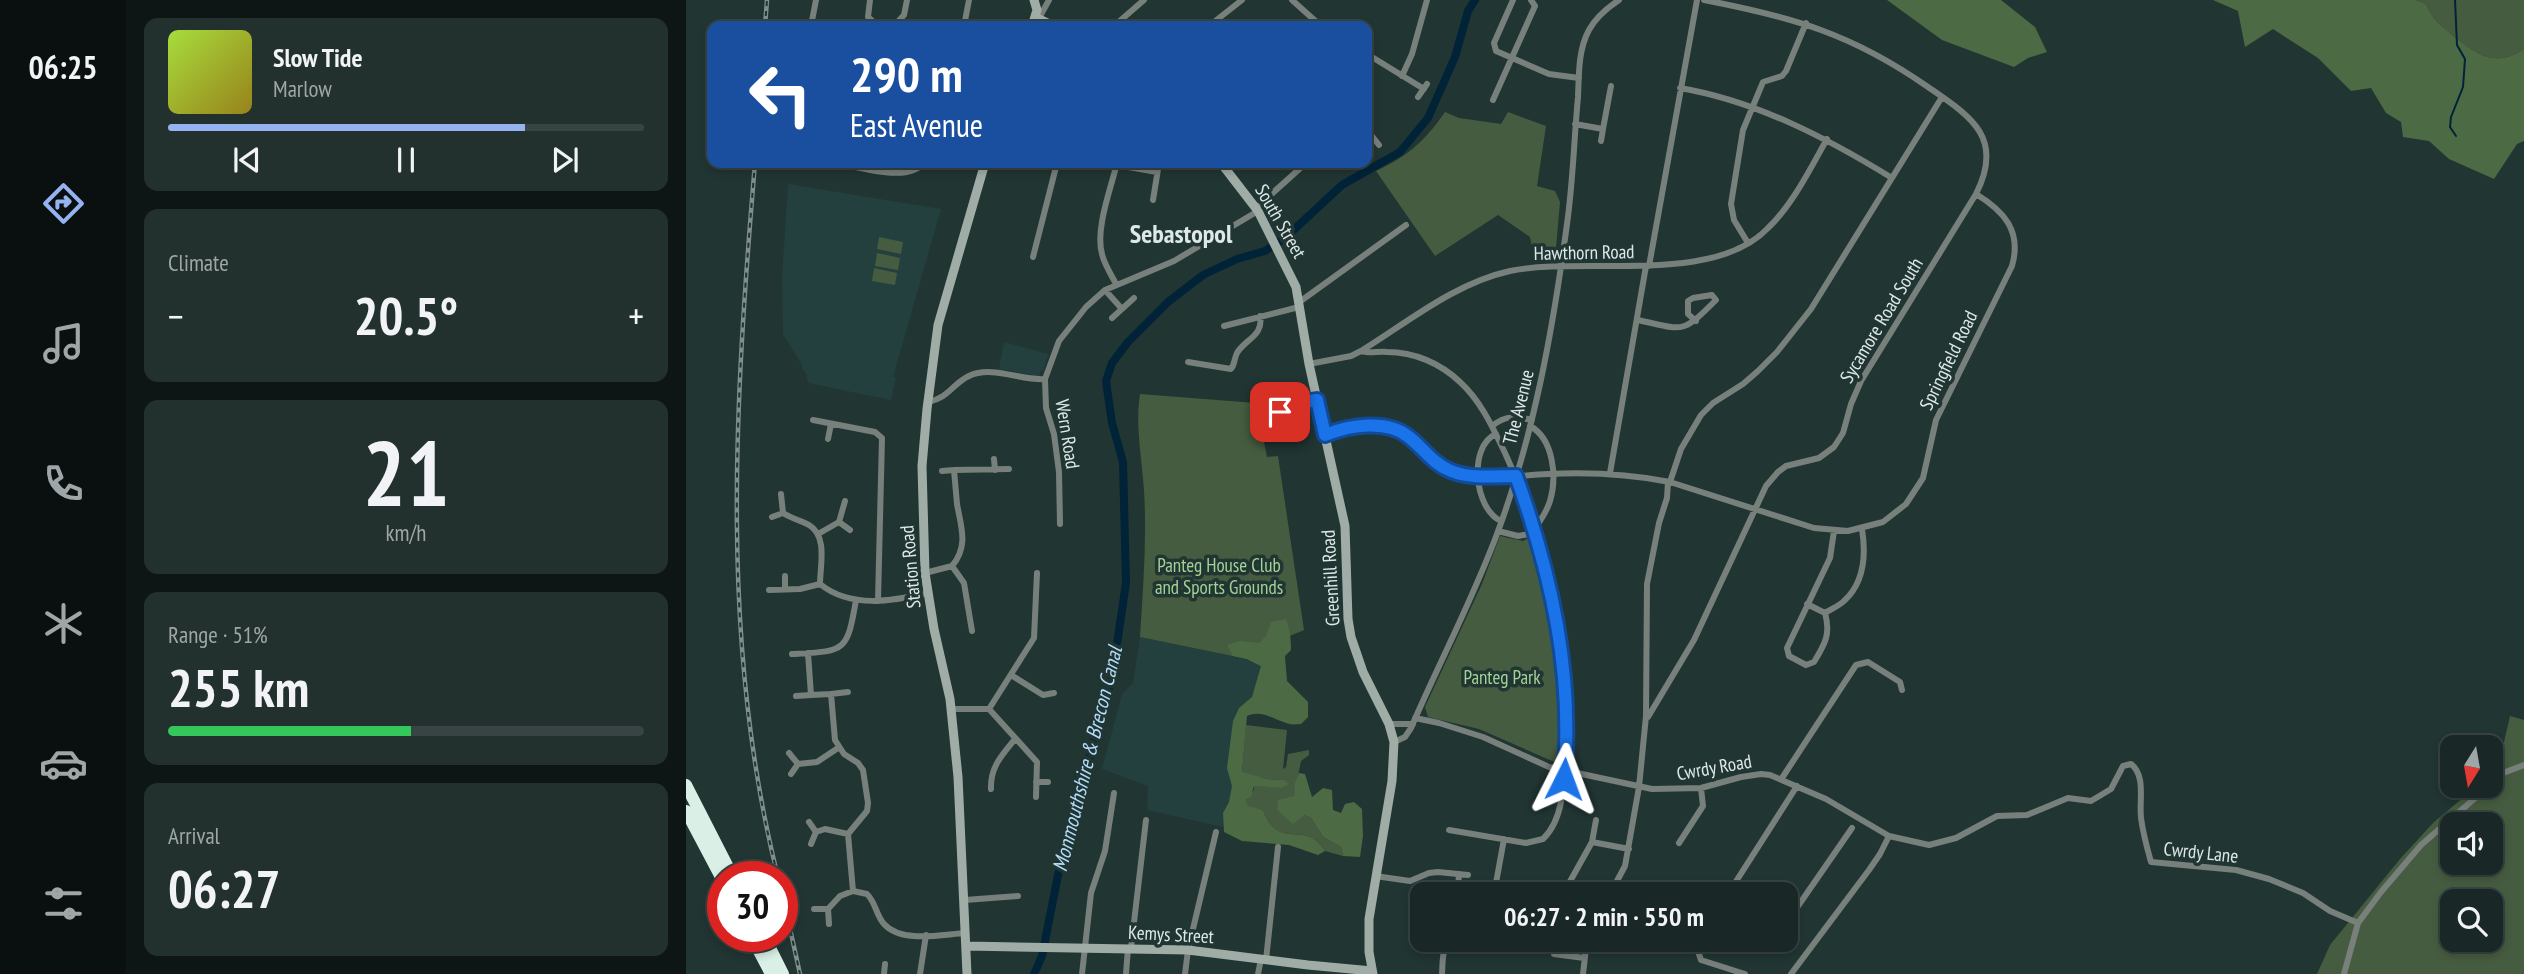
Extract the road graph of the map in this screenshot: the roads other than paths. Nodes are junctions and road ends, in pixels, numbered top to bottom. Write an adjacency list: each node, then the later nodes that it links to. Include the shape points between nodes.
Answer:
1 (816, 0): 17 (street)
2 (870, 0): 18 (street, via 868,17)
3 (907, 0): 19 (street)
4 (969, 0): 20 (street)
5 (1034, 0): 16 (street)
6 (1049, 0): 16 (street)
7 (1144, 0): 21 (street)
8 (1242, 0): 22 (street)
9 (1292, 0): 23 (street)
10 (1427, 0): 27 (street)
11 (1513, 0): 26 (street, via 1493,47)
12 (1531, 0): 26 (street, via 1535,6)
13 (1619, 0): 28 (street, The Avenue, via 1594,22 1581,50)
14 (1697, 0): 30 (street)
15 (1704, 0): 24 (street, Sycamore Road South)
16 (1036, 20)
17 (812, 21)
18 (872, 21)
19 (899, 21)
20 (965, 21)
21 (1120, 21)
22 (1215, 21)
23 (1315, 21)
24 (1805, 23): 32 (street, Sycamore Road South, via 1880,56); 34 (street, via 1786,71 1763,82)
25 (1372, 57): 27 (street)
26 (1512, 58): 28 (street, via 1549,74); 33 (street)
27 (1402, 76): 31 (street, via 1425,86)
28 (1579, 78): 35 (street, The Avenue)
29 (1611, 86): 36 (street)
30 (1680, 88): 34 (street); 59 (street)
31 (1418, 97)
32 (1942, 97): 51 (street); 52 (street, Sycamore Road South, via 1965,112 1982,135 1986,163)
33 (1493, 100)
34 (1752, 108): 38 (street); 56 (street, via 1743,130 1731,204 1734,220)
35 (1576, 124): 36 (street); 58 (street, The Avenue)
36 (1603, 129): 39 (street)
37 (1372, 136): 40 (street)
38 (1827, 139): 51 (street); 56 (street, Hawthorn Road, via 1777,218)
39 (1601, 141)
40 (1379, 145)
41 (875, 168): 42 (street, via 900,173)
42 (917, 168)
43 (984, 168): 75 (street, Station Road, via 939,325)
44 (1056, 168): 57 (street)
45 (1116, 168): 60 (street, via 1100,244)
46 (1137, 168): 50 (street)
47 (1158, 168): 50 (street)
48 (1225, 168): 54 (street, South Street)
49 (1301, 168): 54 (street, Wern Road)
50 (1157, 172): 53 (street)
51 (1892, 178): 93 (street, via 1811,309 1777,352 1701,415)
52 (1976, 194): 96 (street, Sycamore Road South, via 1861,381 1834,447 1819,458 1778,472); 103 (street, Springfield Road, via 2004,215 2014,237 2012,266 1936,420 1927,466 1916,491 1895,514)
53 (1153, 200)
54 (1257, 210): 60 (street, Wern Road, via 1174,261); 63 (street, South Street, via 1293,277)
55 (1406, 225): 63 (street)
56 (1748, 243): 59 (street, Hawthorn Road, via 1688,262)
57 (1033, 257)
58 (1560, 266): 59 (street, Hawthorn Road); 70 (street, Hawthorn Road, via 1486,277); 78 (street, The Avenue, via 1552,329)
59 (1647, 266): 67 (street)
60 (1115, 284): 61 (street, Wern Road)
61 (1105, 290): 64 (street); 73 (street, Wern Road, via 1059,341)
62 (1135, 298): 64 (street)
63 (1299, 305): 65 (street); 72 (street, Greenhill Road)
64 (1122, 309): 66 (street)
65 (1260, 316): 69 (street); 71 (street, via 1260,327 1238,352 1233,368)
66 (1112, 318)
67 (1637, 320): 68 (street, via 1675,328); 89 (street)
68 (1696, 321): 68 (street, via 1688,314 1688,301 1712,295 1716,300)
69 (1224, 326)
70 (1361, 351): 72 (street, Hawthorn Road); 80 (street, via 1410,355 1447,371 1468,391)
71 (1188, 362)
72 (1310, 364): 74 (street, Greenhill Road)
73 (1045, 379): 75 (street, via 982,373 969,376 947,395); 101 (street, Wern Road, via 1059,472)
74 (1317, 400): 76 (street, via 1286,402); 82 (street, Greenhill Road)
75 (928, 402): 109 (street, Station Road, via 922,466)
76 (1280, 412)
77 (813, 420): 79 (street)
78 (1531, 423): 80 (street, via 1509,416); 90 (street, via 1546,446); 91 (street, The Avenue)
79 (831, 424): 83 (street); 117 (street, via 875,432 884,444)
80 (1492, 426): 81 (street)
81 (1496, 433): 91 (street); 92 (street, via 1483,446)
82 (1325, 435): 92 (street, Springfield Road, via 1384,426 1408,436 1442,467); 134 (street, Greenhill Road, via 1345,526 1351,637)
83 (828, 439)
84 (994, 459): 87 (street)
85 (1009, 469): 87 (street)
86 (954, 470): 87 (street); 88 (street); 108 (street, via 964,535)
87 (995, 470)
88 (942, 471)
89 (1609, 473): 90 (street, Springfield Road); 93 (street, Springfield Road)
90 (1553, 474): 91 (street, Springfield Road); 102 (street, via 1550,499)
91 (1516, 476): 92 (street, Springfield Road); 99 (street, The Avenue); 102 (street)
92 (1479, 477): 99 (street, via 1487,510)
93 (1669, 482): 96 (street, Springfield Road); 132 (street, via 1647,584)
94 (781, 494): 97 (street)
95 (845, 501): 100 (street)
96 (1755, 509): 106 (street, Springfield Road); 132 (street, Sycamore Road South, via 1695,640)
97 (783, 513): 98 (street); 107 (street)
98 (772, 517)
99 (1501, 521): 105 (street, The Avenue)
100 (839, 522): 104 (street); 107 (street)
101 (1060, 524)
102 (1535, 528): 105 (street, via 1518,536); 141 (street, via 1563,667)
103 (1862, 528): 106 (street, Springfield Road); 119 (street, via 1865,558 1861,573 1842,603)
104 (849, 530)
105 (1498, 531): 133 (street, The Avenue)
106 (1835, 531): 118 (street, via 1830,558)
107 (818, 534): 112 (street)
108 (952, 566): 109 (street); 120 (street, via 964,583)
109 (925, 573): 115 (street, Station Road)
110 (1037, 573): 123 (street, via 1034,638)
111 (785, 576): 113 (street)
112 (820, 584): 113 (street); 116 (street)
113 (785, 589): 114 (street)
114 (769, 590)
115 (928, 593): 117 (street); 130 (street, Station Road)
116 (856, 600): 117 (street); 121 (street, via 850,633 842,646)
117 (878, 601)
118 (1807, 604): 119 (street); 119 (street, via 1787,652 1806,665 1814,662 1828,637)
119 (1825, 613)
120 (972, 631)
121 (808, 653): 122 (street); 128 (street)
122 (792, 654)
123 (1010, 675): 126 (street, via 1042,699); 131 (street)
124 (1902, 690): 146 (street, via 1900,682 1868,662 1856,665)
125 (848, 692): 127 (street)
126 (1054, 693)
127 (831, 694): 128 (street); 137 (street)
128 (811, 695): 129 (street)
129 (796, 696)
130 (951, 709): 131 (street); 185 (street, Station Road)
131 (989, 709): 135 (street)
132 (1646, 716): 151 (street)
133 (1414, 721): 134 (street, Cwrdy Road); 136 (street, The Avenue, via 1405,737); 141 (street, Cwrdy Road, via 1483,737)
134 (1389, 724): 136 (street, Greenhill Road)
135 (1015, 739): 145 (street, via 994,764); 147 (street, via 1037,762)
136 (1394, 742): 177 (street, Greenhill Road)
137 (838, 748): 139 (street, via 817,762); 165 (street, via 858,763 866,778 867,811)
138 (789, 753): 139 (street)
139 (798, 764): 143 (street)
140 (2524, 765): 142 (street)
141 (1564, 772): 151 (street, Cwrdy Road); 167 (street, via 1557,821 1550,833 1536,842)
142 (2503, 773)
143 (791, 774)
144 (982, 778): 145 (street)
145 (990, 778): 153 (street)
146 (1782, 778): 150 (street, Cwrdy Road); 152 (street, Cwrdy Road, via 1761,774)
147 (1036, 782): 148 (street); 155 (street)
148 (1048, 782)
149 (686, 785): 174 (highway)
150 (1797, 786): 166 (street, Cwrdy Road); 182 (street)
151 (1639, 787): 152 (street, Cwrdy Road); 172 (street)
152 (1701, 788): 169 (street, via 1703,806)
153 (991, 789)
154 (1114, 793): 194 (street, via 1107,843 1091,893)
155 (1035, 797)
156 (2474, 798): 190 (street, via 2421,845)
157 (686, 811): 173 (highway)
158 (1146, 820): 195 (street)
159 (1596, 820): 168 (street)
160 (808, 822): 163 (street)
161 (1852, 828): 186 (street)
162 (1449, 830): 167 (street)
163 (816, 832): 165 (street, via 825,829); 170 (street)
164 (1216, 832): 196 (street)
165 (848, 834): 183 (street)
166 (1889, 836): 190 (street, Cwrdy Lane, via 1929,845 1943,843 1997,816 2027,816 2068,798 2091,801 2111,789 2123,766 2131,764 2137,768 2140,782 2141,818 2151,862 2269,878); 219 (street, via 1863,879)
167 (1504, 839): 179 (street)
168 (1592, 842): 172 (street); 180 (street)
169 (1679, 843)
170 (811, 844)
171 (1278, 847): 204 (street)
172 (1629, 849): 181 (street)
173 (712, 861)
174 (725, 861)
175 (1459, 874): 176 (street); 177 (street, via 1429,873 1410,881); 178 (street)
176 (1468, 875)
177 (1375, 876): 206 (street, Greenhill Road, via 1368,936)
178 (1458, 882)
179 (1496, 882)
180 (1570, 882)
181 (1616, 882)
182 (1736, 882)
183 (852, 891): 188 (street, via 840,895); 192 (street, via 867,894 889,929)
184 (1018, 896): 185 (street)
185 (965, 900): 191 (street, Station Road)
186 (1798, 906)
187 (814, 909): 188 (street)
188 (828, 909): 189 (street)
189 (829, 923)
190 (2358, 923): 220 (street)
191 (966, 933): 192 (street); 193 (street, Station Road)
192 (926, 935): 210 (street)
193 (967, 946): 194 (street, Kemys Street); 211 (street, Station Road)
194 (1084, 948): 195 (street, Kemys Street); 212 (street)
195 (1129, 948): 196 (street, Kemys Street); 213 (street)
196 (1188, 950): 204 (street, Kemys Street); 214 (street)
197 (759, 952): 207 (highway)
198 (772, 952): 208 (highway)
199 (1444, 952): 216 (street)
200 (1554, 952): 203 (street)
201 (1585, 952): 203 (street)
202 (1698, 952): 218 (street, via 1701,960)
203 (1584, 958): 217 (street)
204 (1263, 960): 206 (street, Kemys Street); 215 (street)
205 (885, 964): 209 (street)
206 (1373, 972)
207 (771, 974)
208 (783, 974)
209 (884, 974)
210 (920, 974)
211 (967, 974)
212 (1082, 974)
213 (1126, 974)
214 (1185, 974)
215 (1258, 974)
216 (1442, 974)
217 (1583, 974)
218 (1745, 974)
219 (1791, 974)
220 (2344, 974)

